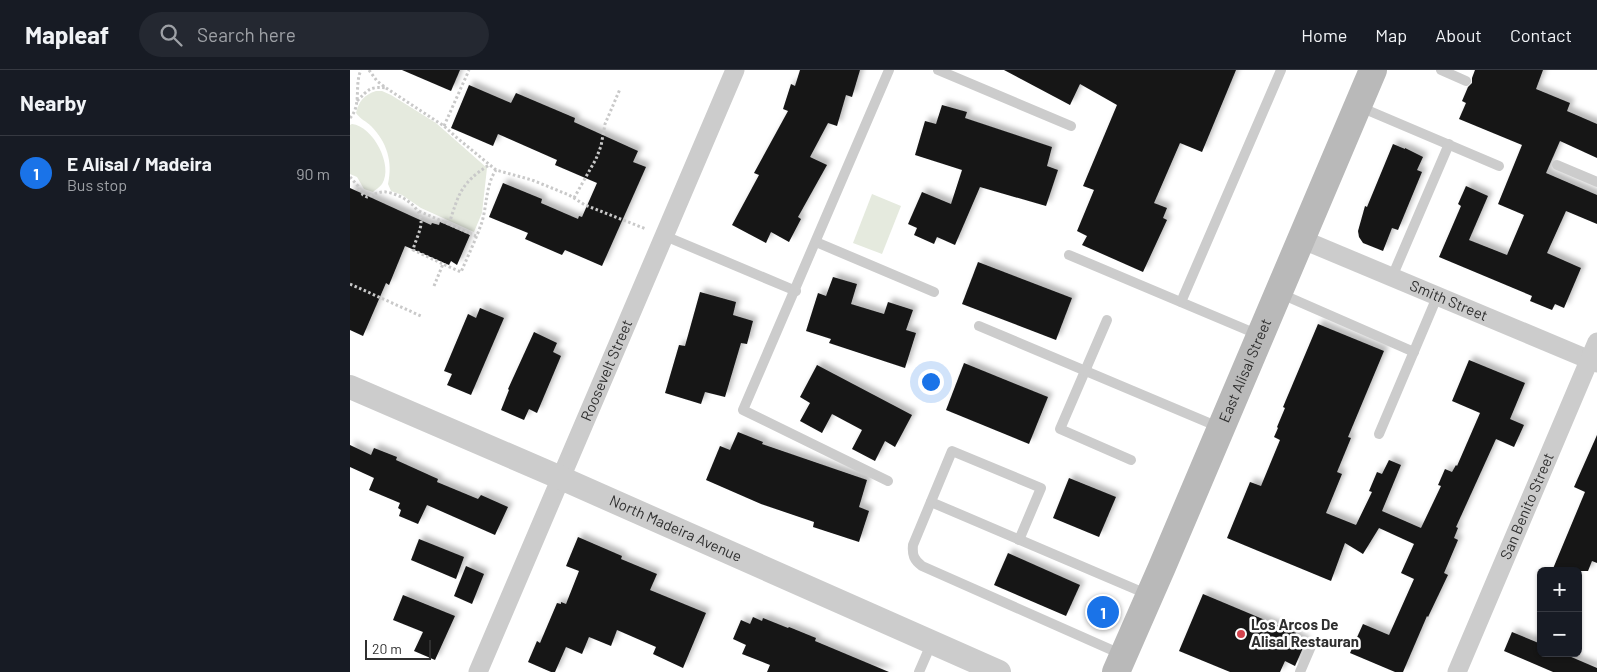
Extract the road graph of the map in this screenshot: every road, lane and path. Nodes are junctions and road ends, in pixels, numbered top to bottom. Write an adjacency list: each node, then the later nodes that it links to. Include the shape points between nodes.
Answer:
1 (361, 70): 13 (path)
2 (369, 70): 11 (path)
3 (470, 70): 16 (path)
4 (736, 70): 29 (street, Roosevelt Street)
5 (889, 70): 31 (lane)
6 (938, 70): 17 (lane)
7 (1281, 70): 41 (lane)
8 (1373, 70): 14 (main road, East Alisal Street)
9 (1441, 70): 10 (lane)
10 (1466, 81)
11 (386, 88): 13 (path, via 369,89); 16 (path)
12 (620, 89): 25 (path, via 604,124 596,159)
13 (357, 101): 15 (path)
14 (1358, 106): 18 (lane); 30 (main road, East Alisal Street)
15 (350, 118)
16 (444, 126): 19 (path)
17 (1071, 126)
18 (1449, 144): 21 (lane); 34 (lane)
19 (489, 165): 22 (path); 27 (path, via 462,188)
20 (1557, 165): 24 (lane)
21 (1499, 166)
22 (496, 170): 25 (path, via 532,180); 28 (path, via 490,178 486,208)
23 (350, 177): 26 (path, via 367,198 386,192 398,195)
24 (1597, 182)
25 (574, 198): 29 (path)
26 (418, 210): 27 (path); 33 (path, via 421,222 413,250)
27 (449, 224): 28 (path)
28 (476, 236): 33 (path, via 461,272)
29 (665, 236): 37 (lane); 54 (street, Roosevelt Street)
30 (1301, 239): 34 (street, Smith Street); 39 (main road, East Alisal Street)
31 (816, 242): 37 (lane); 38 (lane)
32 (1069, 255): 41 (lane)
33 (443, 264): 36 (path)
34 (1392, 278): 40 (street, Smith Street)
35 (350, 284): 42 (path)
36 (434, 286)
37 (796, 291): 55 (lane, via 743,410)
38 (934, 292)
39 (1279, 293): 45 (main road, East Alisal Street); 47 (lane)
40 (1437, 296): 47 (lane); 48 (street, Smith Street)
41 (1181, 302): 45 (lane)
42 (421, 316)
43 (1107, 320): 49 (lane)
44 (979, 326): 49 (lane)
45 (1261, 336): 51 (main road, East Alisal Street)
46 (1597, 342): 48 (street, San Benito Street)
47 (1414, 352): 52 (lane)
48 (1593, 362): 66 (street, San Benito Street)
49 (1086, 370): 51 (lane); 53 (lane, via 1060,429)
50 (350, 387): 54 (street, North Madeira Avenue)
51 (1221, 428): 58 (main road, East Alisal Street)
52 (1379, 434)
53 (1131, 460)
54 (561, 478): 59 (street, North Madeira Avenue); 62 (street, Roosevelt Street)
55 (888, 481)
56 (931, 502): 57 (lane); 57 (lane, via 952,451 1041,488); 61 (lane, via 913,545 915,561)
57 (1019, 540): 58 (lane)
58 (1150, 596): 61 (main road, East Alisal Street)
59 (932, 642): 63 (lane); 64 (street, North Madeira Avenue)
60 (1312, 644): 65 (lane)
61 (1120, 664)
62 (478, 672)
63 (919, 672)
64 (999, 672)
65 (1300, 672)
66 (1457, 672)

